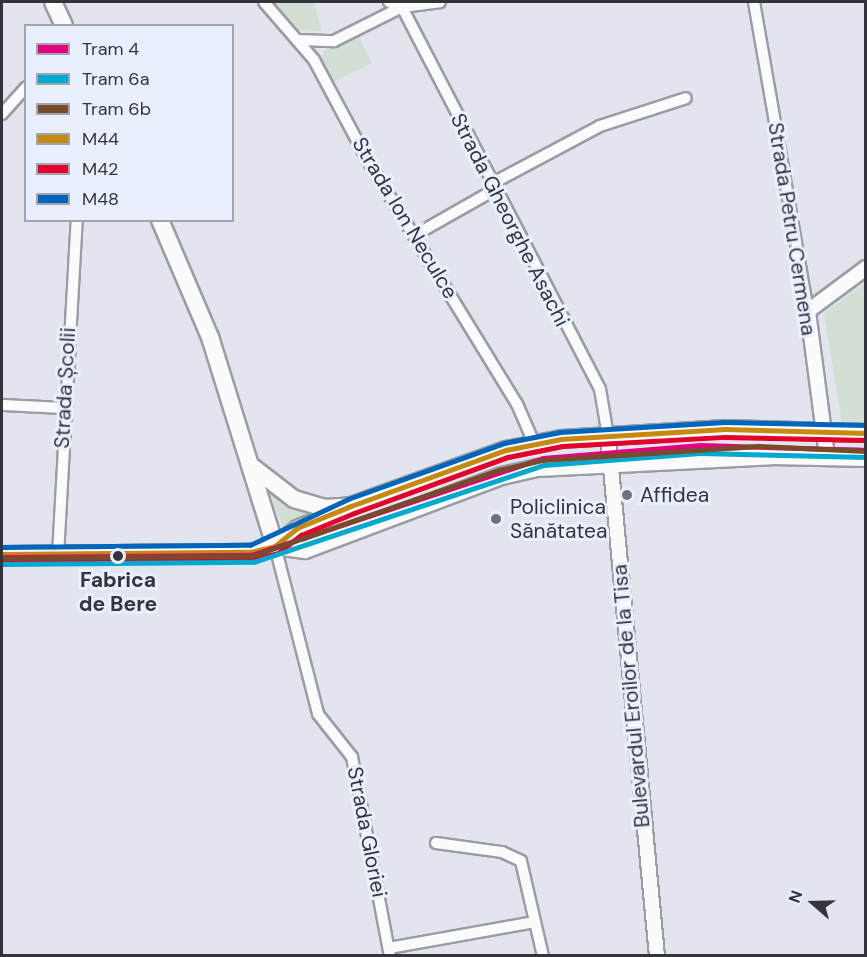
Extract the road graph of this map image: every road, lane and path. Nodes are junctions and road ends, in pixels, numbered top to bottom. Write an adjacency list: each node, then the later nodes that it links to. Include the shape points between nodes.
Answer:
1 (53, 2): 7 (main road)
2 (264, 2): 8 (street, Strada Ion Neculce)
3 (389, 2): 6 (street)
4 (440, 2): 6 (street)
5 (754, 2): 19 (street, Strada Petru Cermena)
6 (402, 7): 9 (street); 14 (street, Strada Gheorghe Asachi)
7 (63, 24)
8 (298, 40): 9 (street); 10 (street, Strada Ion Neculce)
9 (325, 42): 10 (street)
10 (314, 60): 17 (street, Strada Ion Neculce, via 368,161)
11 (24, 89): 13 (street)
12 (686, 98): 14 (street, via 600,126)
13 (2, 114)
14 (495, 186): 17 (street); 24 (street, Strada Gheorghe Asachi, via 600,389)
15 (77, 222): 21 (street, Strada Școlii)
16 (161, 222): 29 (main road, via 210,337)
17 (415, 235): 25 (street, Strada Ion Neculce, via 517,404)
18 (866, 268): 19 (street)
19 (808, 311): 22 (street, Strada Petru Cermena)
20 (2, 405): 21 (street)
21 (63, 408): 33 (street, Strada Școlii)
22 (822, 430): 23 (main road); 24 (main road); 26 (street, Strada Petru Cermena)
23 (866, 433)
24 (608, 436): 25 (main road); 28 (street, Bulevardul Eroilor de la Tisa)
25 (534, 443): 30 (main road)
26 (827, 456): 27 (main road); 28 (main road)
27 (866, 458)
28 (609, 463): 31 (main road, via 520,471 305,550); 38 (street, Bulevardul Eroilor de la Tisa)
29 (250, 465): 30 (main road, via 308,505); 31 (main road)
30 (351, 506): 31 (street, via 297,528)
31 (275, 546): 33 (street, via 233,553); 36 (street, Strada Gloriei, via 317,712 352,757)
32 (2, 554): 33 (street)
33 (58, 555)
34 (436, 843): 35 (street, via 517,857 525,869)
35 (535, 922): 36 (street); 37 (street)
36 (389, 952)
37 (543, 956)
38 (657, 956)

